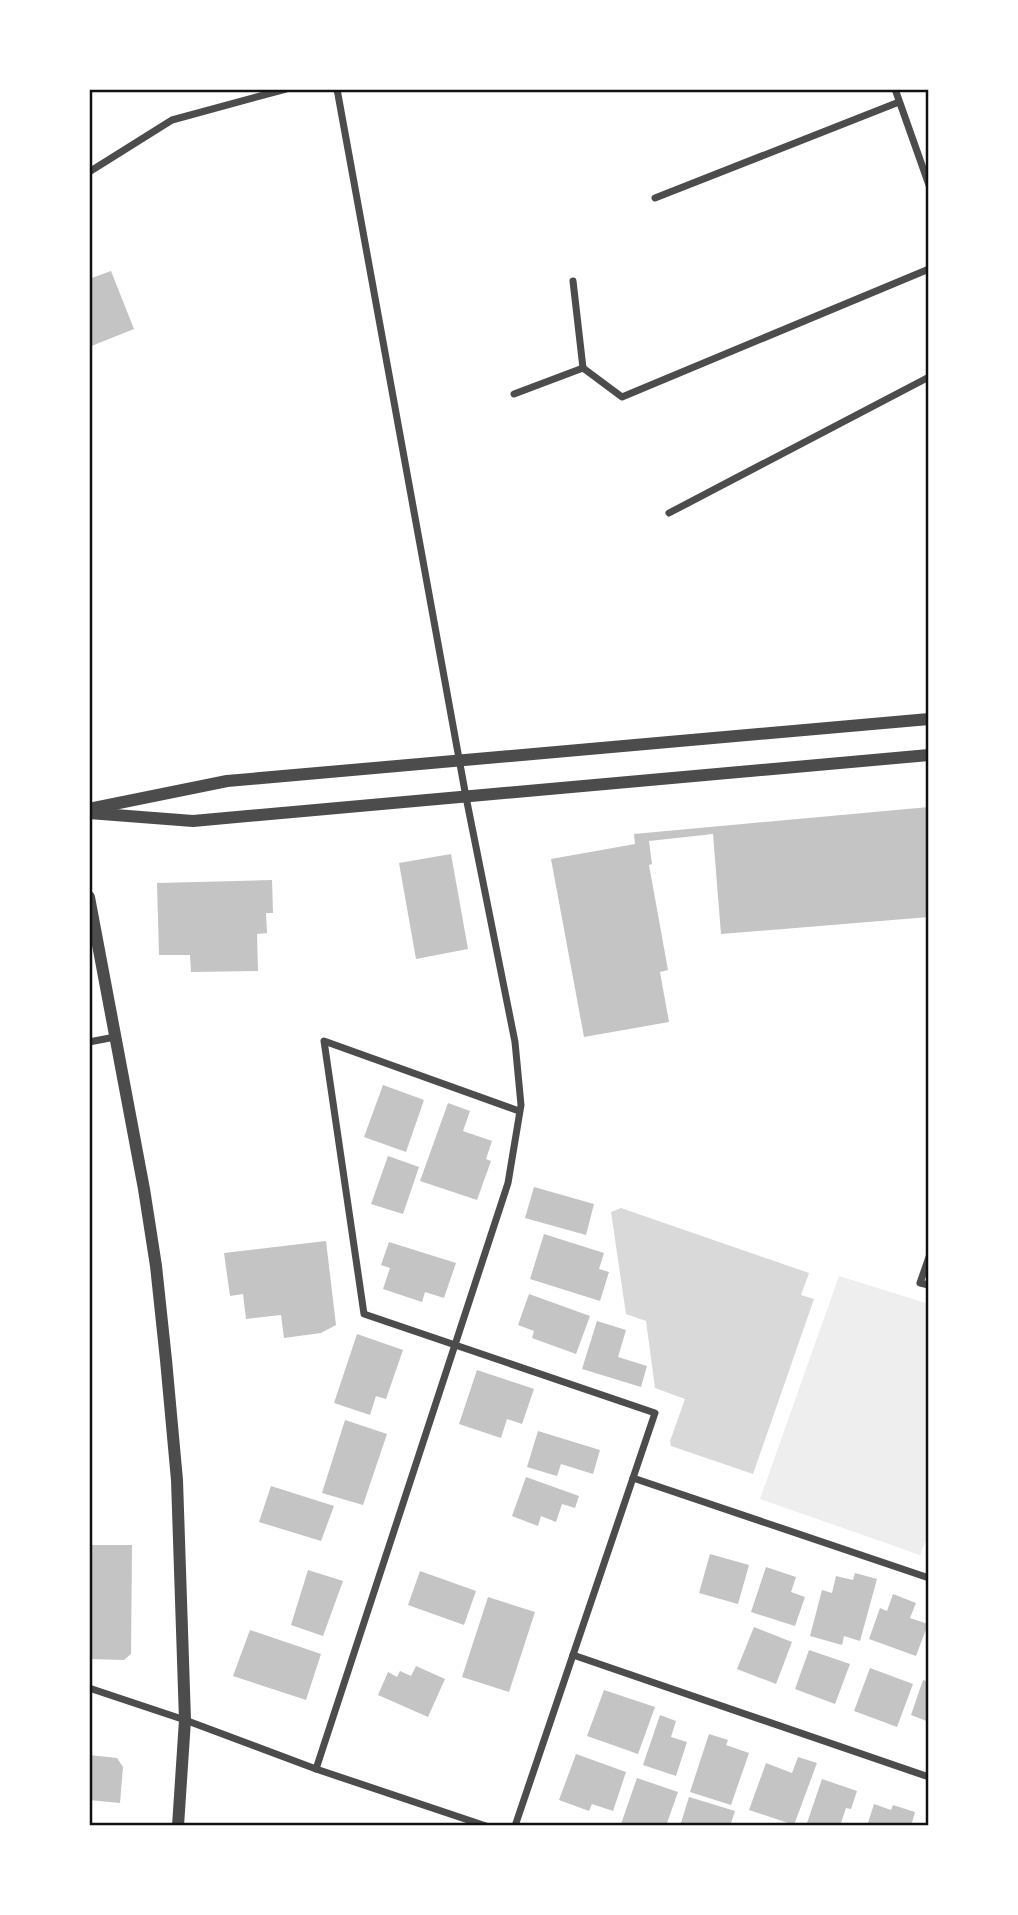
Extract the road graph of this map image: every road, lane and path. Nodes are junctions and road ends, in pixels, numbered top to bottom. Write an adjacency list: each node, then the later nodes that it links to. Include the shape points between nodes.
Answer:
1 (286, 89): 5 (street, via 172,120)
2 (338, 89): 16 (street)
3 (895, 89): 4 (street)
4 (899, 102): 6 (street); 7 (street)
5 (89, 172)
6 (929, 186)
7 (655, 198)
8 (929, 269): 10 (street, via 622,397)
9 (573, 281): 10 (street)
10 (583, 369): 12 (street)
11 (929, 377): 13 (street)
12 (514, 394)
13 (669, 513)
14 (929, 719): 16 (street)
15 (929, 755): 17 (street)
16 (461, 761): 17 (street); 18 (street, via 227,781)
17 (466, 797): 18 (street, via 193,821); 22 (street, via 515,1042)
18 (89, 811)
19 (89, 897): 20 (street)
20 (115, 1037): 21 (street); 30 (street, via 144,1189 162,1318 177,1480)
21 (89, 1042)
22 (519, 1111): 25 (street, via 508,1183); 25 (street, via 324,1041 364,1314)
23 (929, 1257): 24 (street, via 920,1283)
24 (929, 1285)
25 (454, 1344): 26 (street, via 655,1413); 31 (street)
26 (633, 1478): 27 (street); 28 (street)
27 (929, 1578)
28 (573, 1655): 32 (street); 35 (street)
29 (89, 1688): 30 (street)
30 (185, 1720): 31 (street); 33 (street)
31 (316, 1769): 34 (street)
32 (929, 1777)
33 (178, 1826)
34 (486, 1826)
35 (515, 1826)

